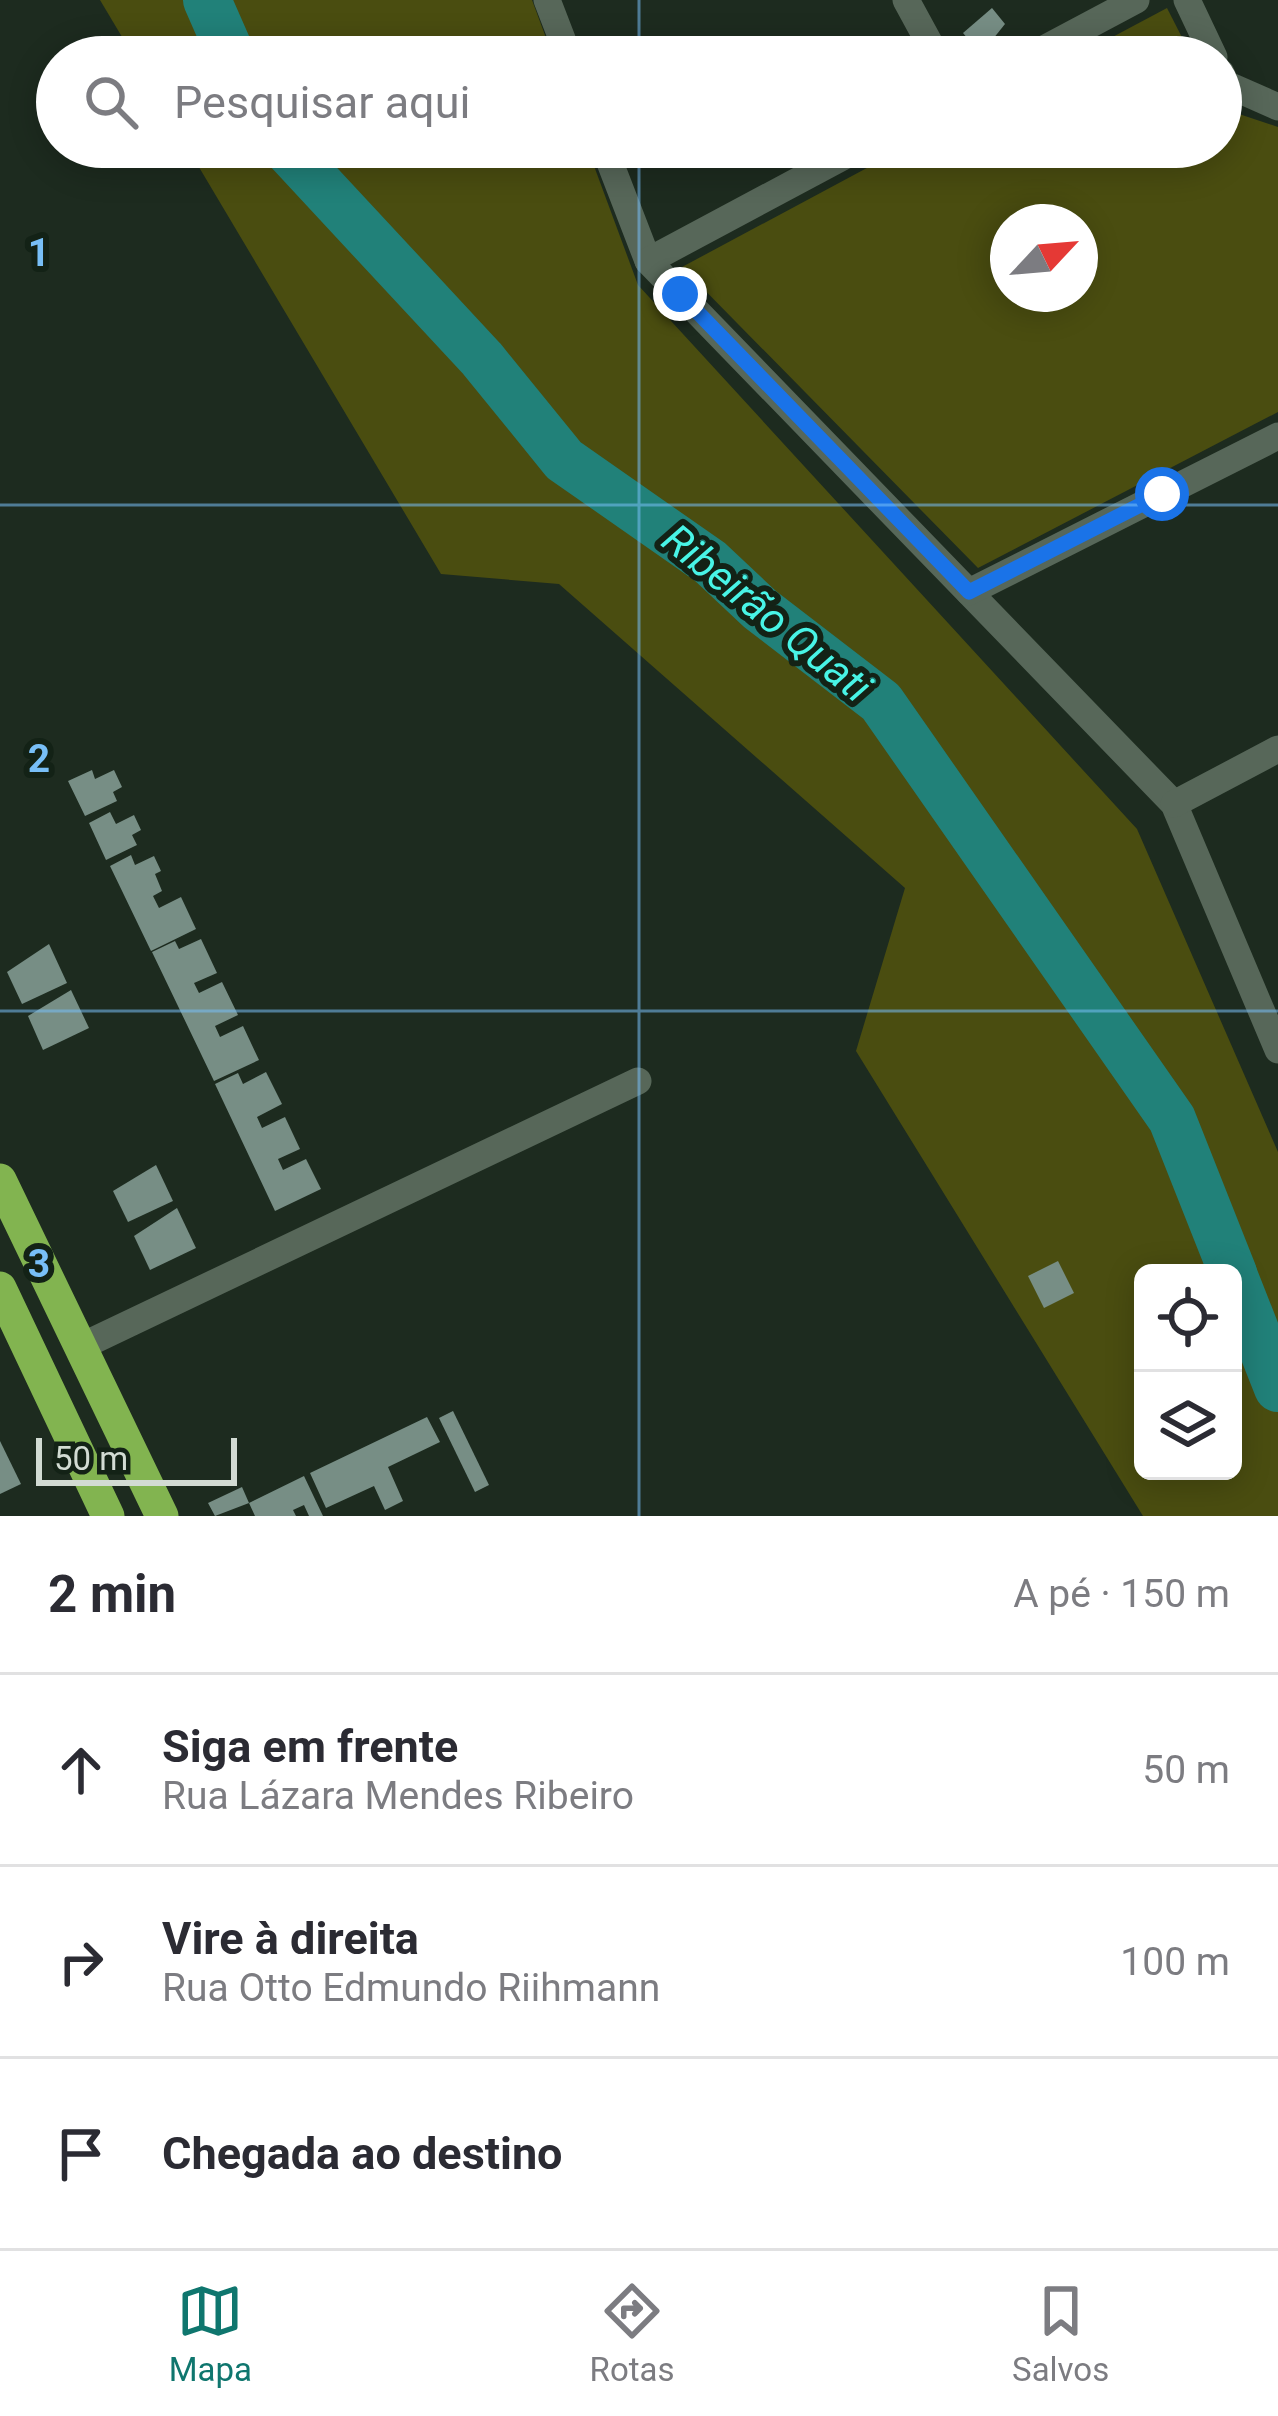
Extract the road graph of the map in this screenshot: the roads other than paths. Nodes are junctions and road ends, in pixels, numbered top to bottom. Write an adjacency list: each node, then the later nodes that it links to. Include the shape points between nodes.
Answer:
1 (547, 0): 5 (street)
2 (906, 0): 6 (street)
3 (1136, 0): 7 (street)
4 (1187, 0): 8 (street)
5 (561, 36)
6 (926, 36)
7 (1068, 36)
8 (1204, 36)
9 (1242, 90): 10 (street)
10 (1278, 106)
11 (612, 168): 13 (street)
12 (822, 168): 13 (street)
13 (649, 261): 15 (street)
14 (1278, 436): 15 (street)
15 (969, 592): 17 (street)
16 (1278, 749): 17 (street)
17 (1174, 804): 18 (street)
18 (1278, 1050)
19 (638, 1081): 22 (street)
20 (0, 1180): 22 (highway)
21 (0, 1288): 23 (highway)
22 (80, 1346): 24 (highway)
23 (108, 1516)
24 (162, 1516)

